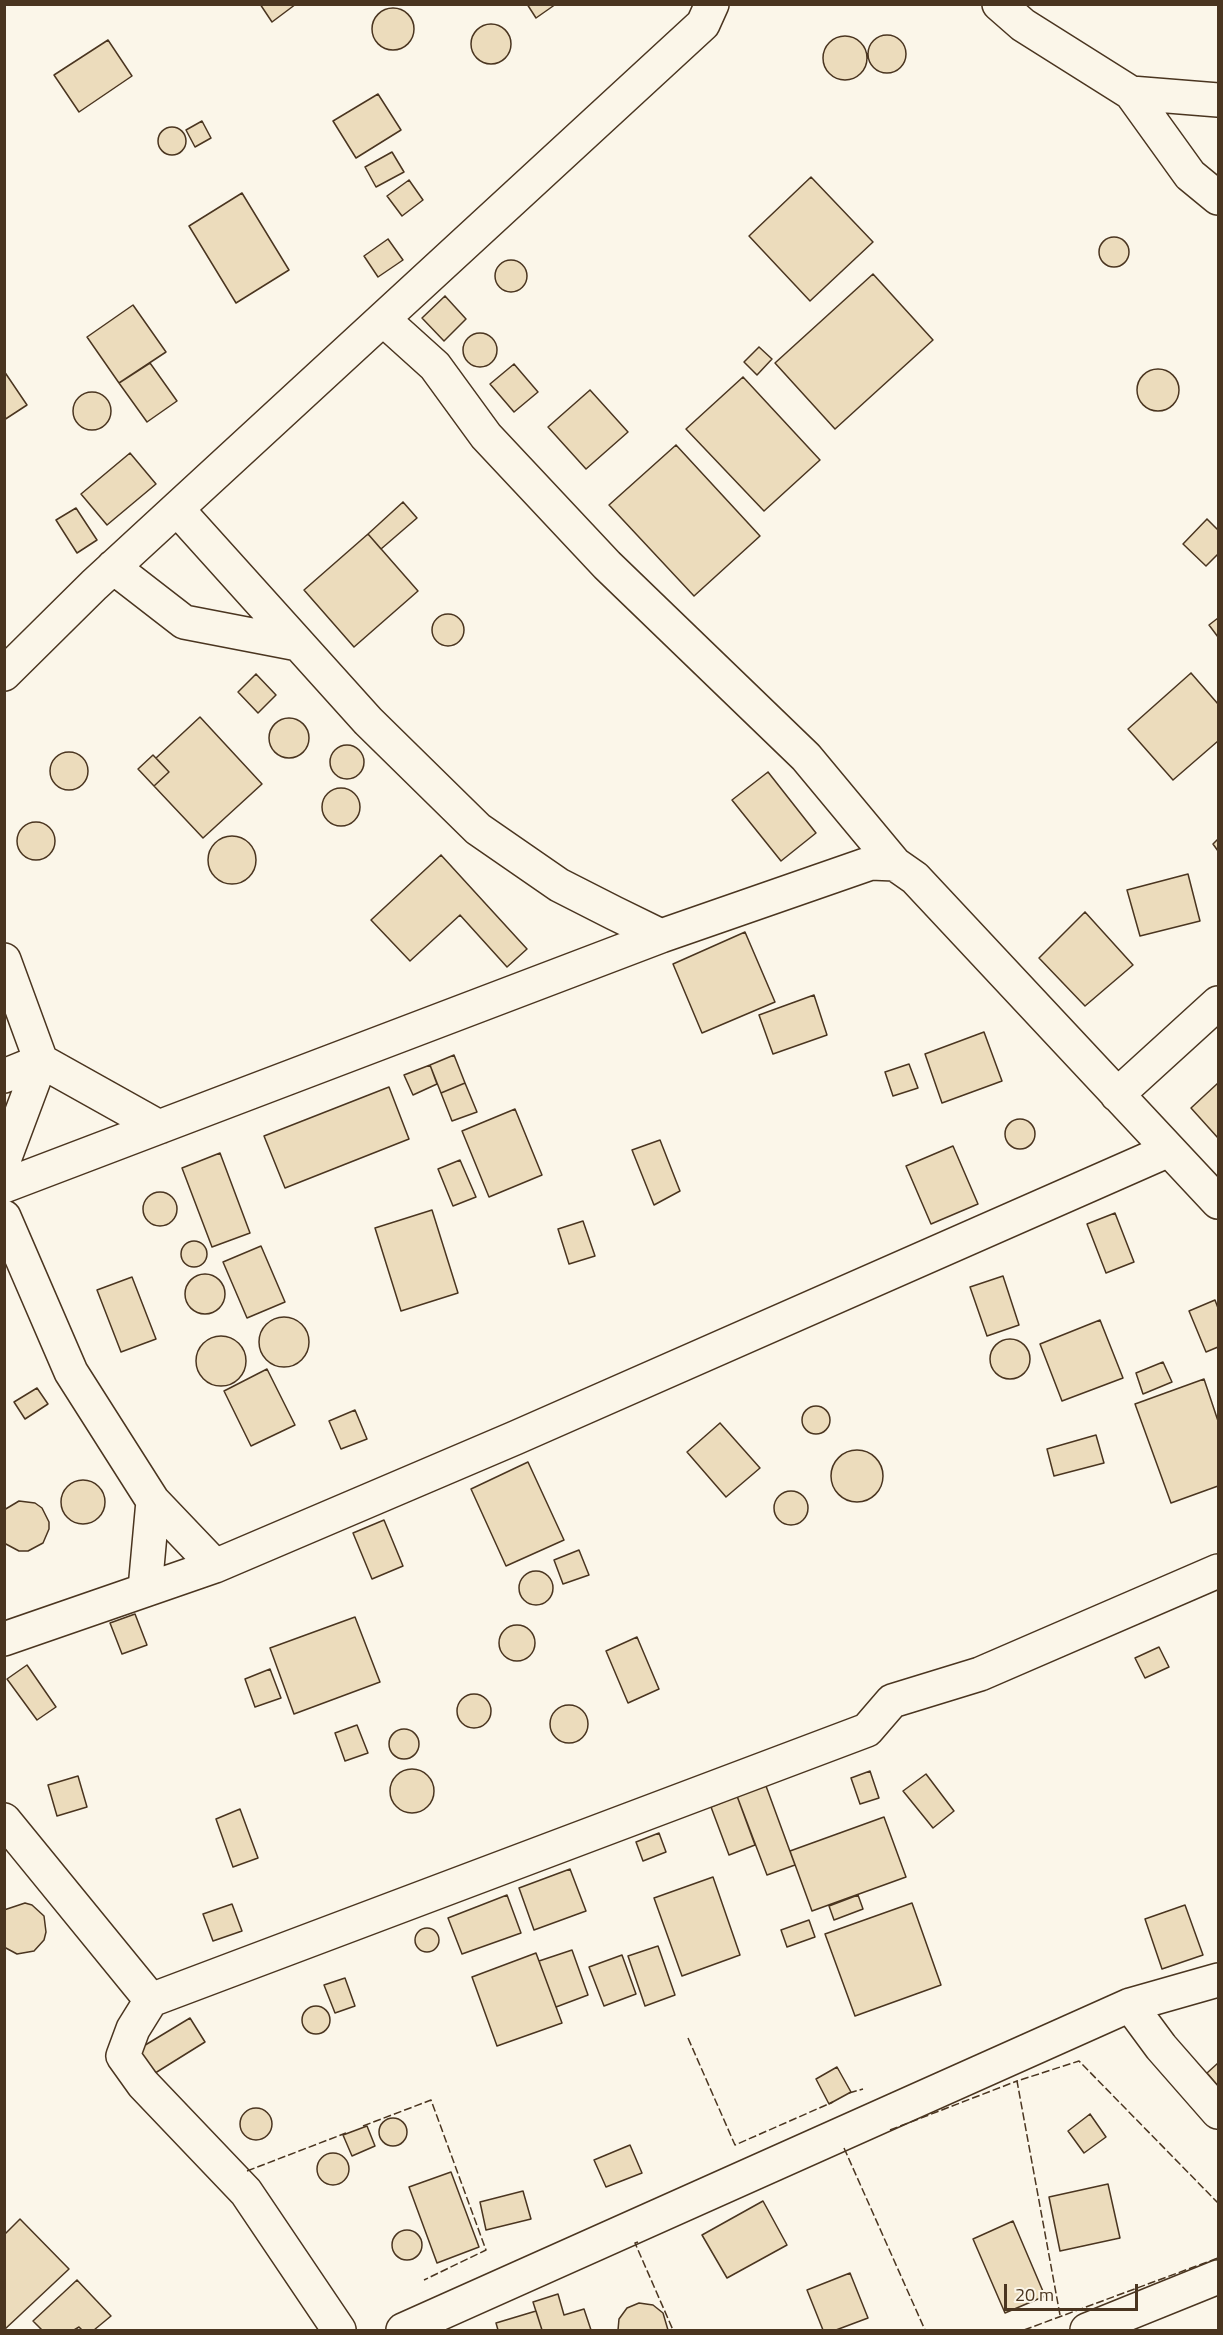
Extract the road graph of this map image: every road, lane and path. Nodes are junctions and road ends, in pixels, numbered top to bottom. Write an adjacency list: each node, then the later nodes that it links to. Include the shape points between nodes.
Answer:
1 (712, 4): 6 (street, via 703,24)
2 (999, 4): 3 (street, via 1023,25)
3 (1131, 93): 4 (street); 5 (street, via 1190,174)
4 (1218, 100)
5 (1218, 198)
6 (384, 320): 7 (street); 11 (street, via 435,366 486,436 607,565 806,757)
7 (177, 509): 8 (street); 9 (street)
8 (113, 567): 9 (street, via 184,622); 10 (street)
9 (298, 644): 12 (street, via 368,721 478,829 559,885)
10 (4, 674)
11 (895, 864): 12 (street, via 871,863); 17 (street, via 915,878)
12 (661, 936): 18 (street)
13 (4, 960): 15 (street)
14 (1218, 1003): 17 (street)
15 (41, 1061): 16 (street); 18 (street); 20 (street)
16 (4, 1076)
17 (1117, 1095): 19 (street)
18 (159, 1127): 21 (street)
19 (1168, 1150): 22 (street); 25 (street)
20 (4, 1160)
21 (4, 1186)
22 (1218, 1202)
23 (4, 1217): 24 (street, via 71,1372)
24 (153, 1501): 25 (street); 27 (street)
25 (215, 1566): 27 (street)
26 (1218, 1571): 31 (street, via 980,1674 892,1701 867,1730)
27 (145, 1590): 28 (street)
28 (4, 1639)
29 (4, 1820): 31 (street)
30 (1218, 1980): 32 (street)
31 (151, 2000): 35 (street, via 133,2029 123,2056 143,2084 246,2192)
32 (1130, 2005): 33 (street); 36 (street)
33 (1218, 2112)
34 (1218, 2277): 37 (street)
35 (339, 2331)
36 (402, 2331)
37 (1087, 2331)

